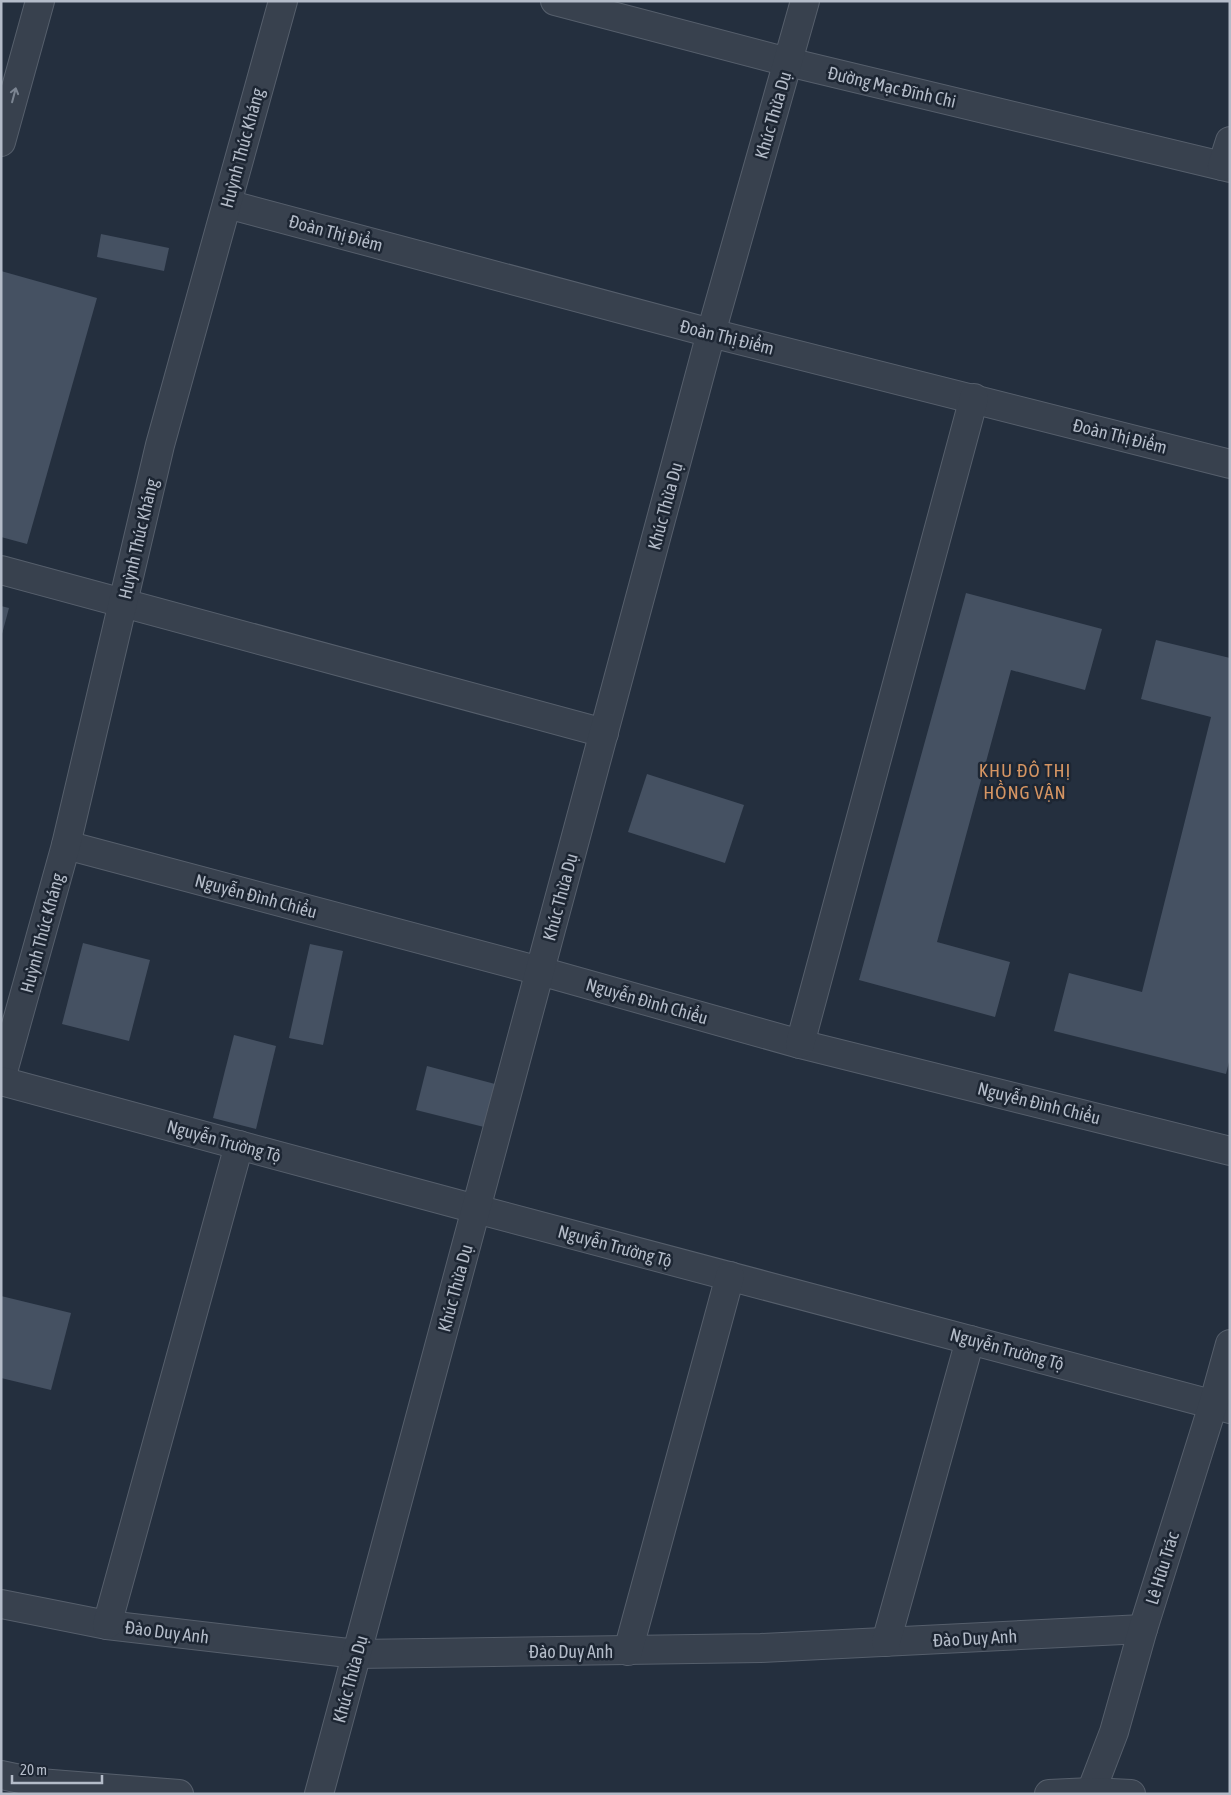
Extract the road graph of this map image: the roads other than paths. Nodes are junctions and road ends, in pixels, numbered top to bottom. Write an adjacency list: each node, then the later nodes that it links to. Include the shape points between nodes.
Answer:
1 (40, 1): 6 (street, one-way to 1)
2 (283, 1): 8 (street, Huỳnh Thúc Kháng)
3 (554, 1): 5 (street, Đường Mạc Đĩnh Chi)
4 (805, 1): 5 (street, Khúc Thừa Dụ)
5 (788, 62): 7 (street, Đường Mạc Đĩnh Chi); 9 (street, Khúc Thừa Dụ)
6 (1, 142)
7 (1227, 159)
8 (227, 204): 9 (street, Đoàn Thị Điểm); 13 (street, Huỳnh Thúc Kháng, via 160,445)
9 (711, 333): 10 (street, Đoàn Thị Điểm); 14 (street, Khúc Thừa Dụ)
10 (974, 398): 11 (street, Đoàn Thị Điểm); 17 (street)
11 (1230, 464)
12 (1, 570): 13 (street)
13 (123, 603): 14 (street); 15 (street, Huỳnh Thúc Kháng)
14 (604, 733): 16 (street, Khúc Thừa Dụ)
15 (66, 845): 16 (street, Nguyễn Đình Chiểu); 18 (street, Huỳnh Thúc Kháng)
16 (540, 971): 17 (street, Nguyễn Đình Chiểu); 21 (street, Khúc Thừa Dụ)
17 (800, 1044): 20 (street, Nguyễn Đình Chiểu)
18 (1, 1080): 19 (street, Nguyễn Trường Tộ)
19 (239, 1145): 21 (street, Nguyễn Trường Tộ); 27 (street)
20 (1230, 1151)
21 (476, 1209): 22 (street, Nguyễn Trường Tộ); 31 (street, Khúc Thừa Dụ)
22 (730, 1276): 23 (street, Nguyễn Trường Tộ); 30 (street)
23 (970, 1340): 25 (street, Nguyễn Trường Tộ); 29 (street)
24 (1230, 1344): 25 (street, Lê Hữu Trác)
25 (1222, 1407): 28 (street, Lê Hữu Trác)
26 (1, 1604): 27 (street, Đào Duy Anh)
27 (107, 1625): 31 (street, Đào Duy Anh)
28 (1143, 1629): 29 (street, Đào Duy Anh); 33 (street, Lê Hữu Trác, via 1114,1732)
29 (886, 1642): 30 (street, Đào Duy Anh)
30 (628, 1650): 31 (street, Đào Duy Anh)
31 (357, 1654): 35 (street, Khúc Thừa Dụ)
32 (1, 1775): 34 (street, via 39,1783)
33 (1091, 1792): 36 (street); 37 (street)
34 (178, 1794)
35 (320, 1794)
36 (1049, 1794)
37 (1132, 1794)

